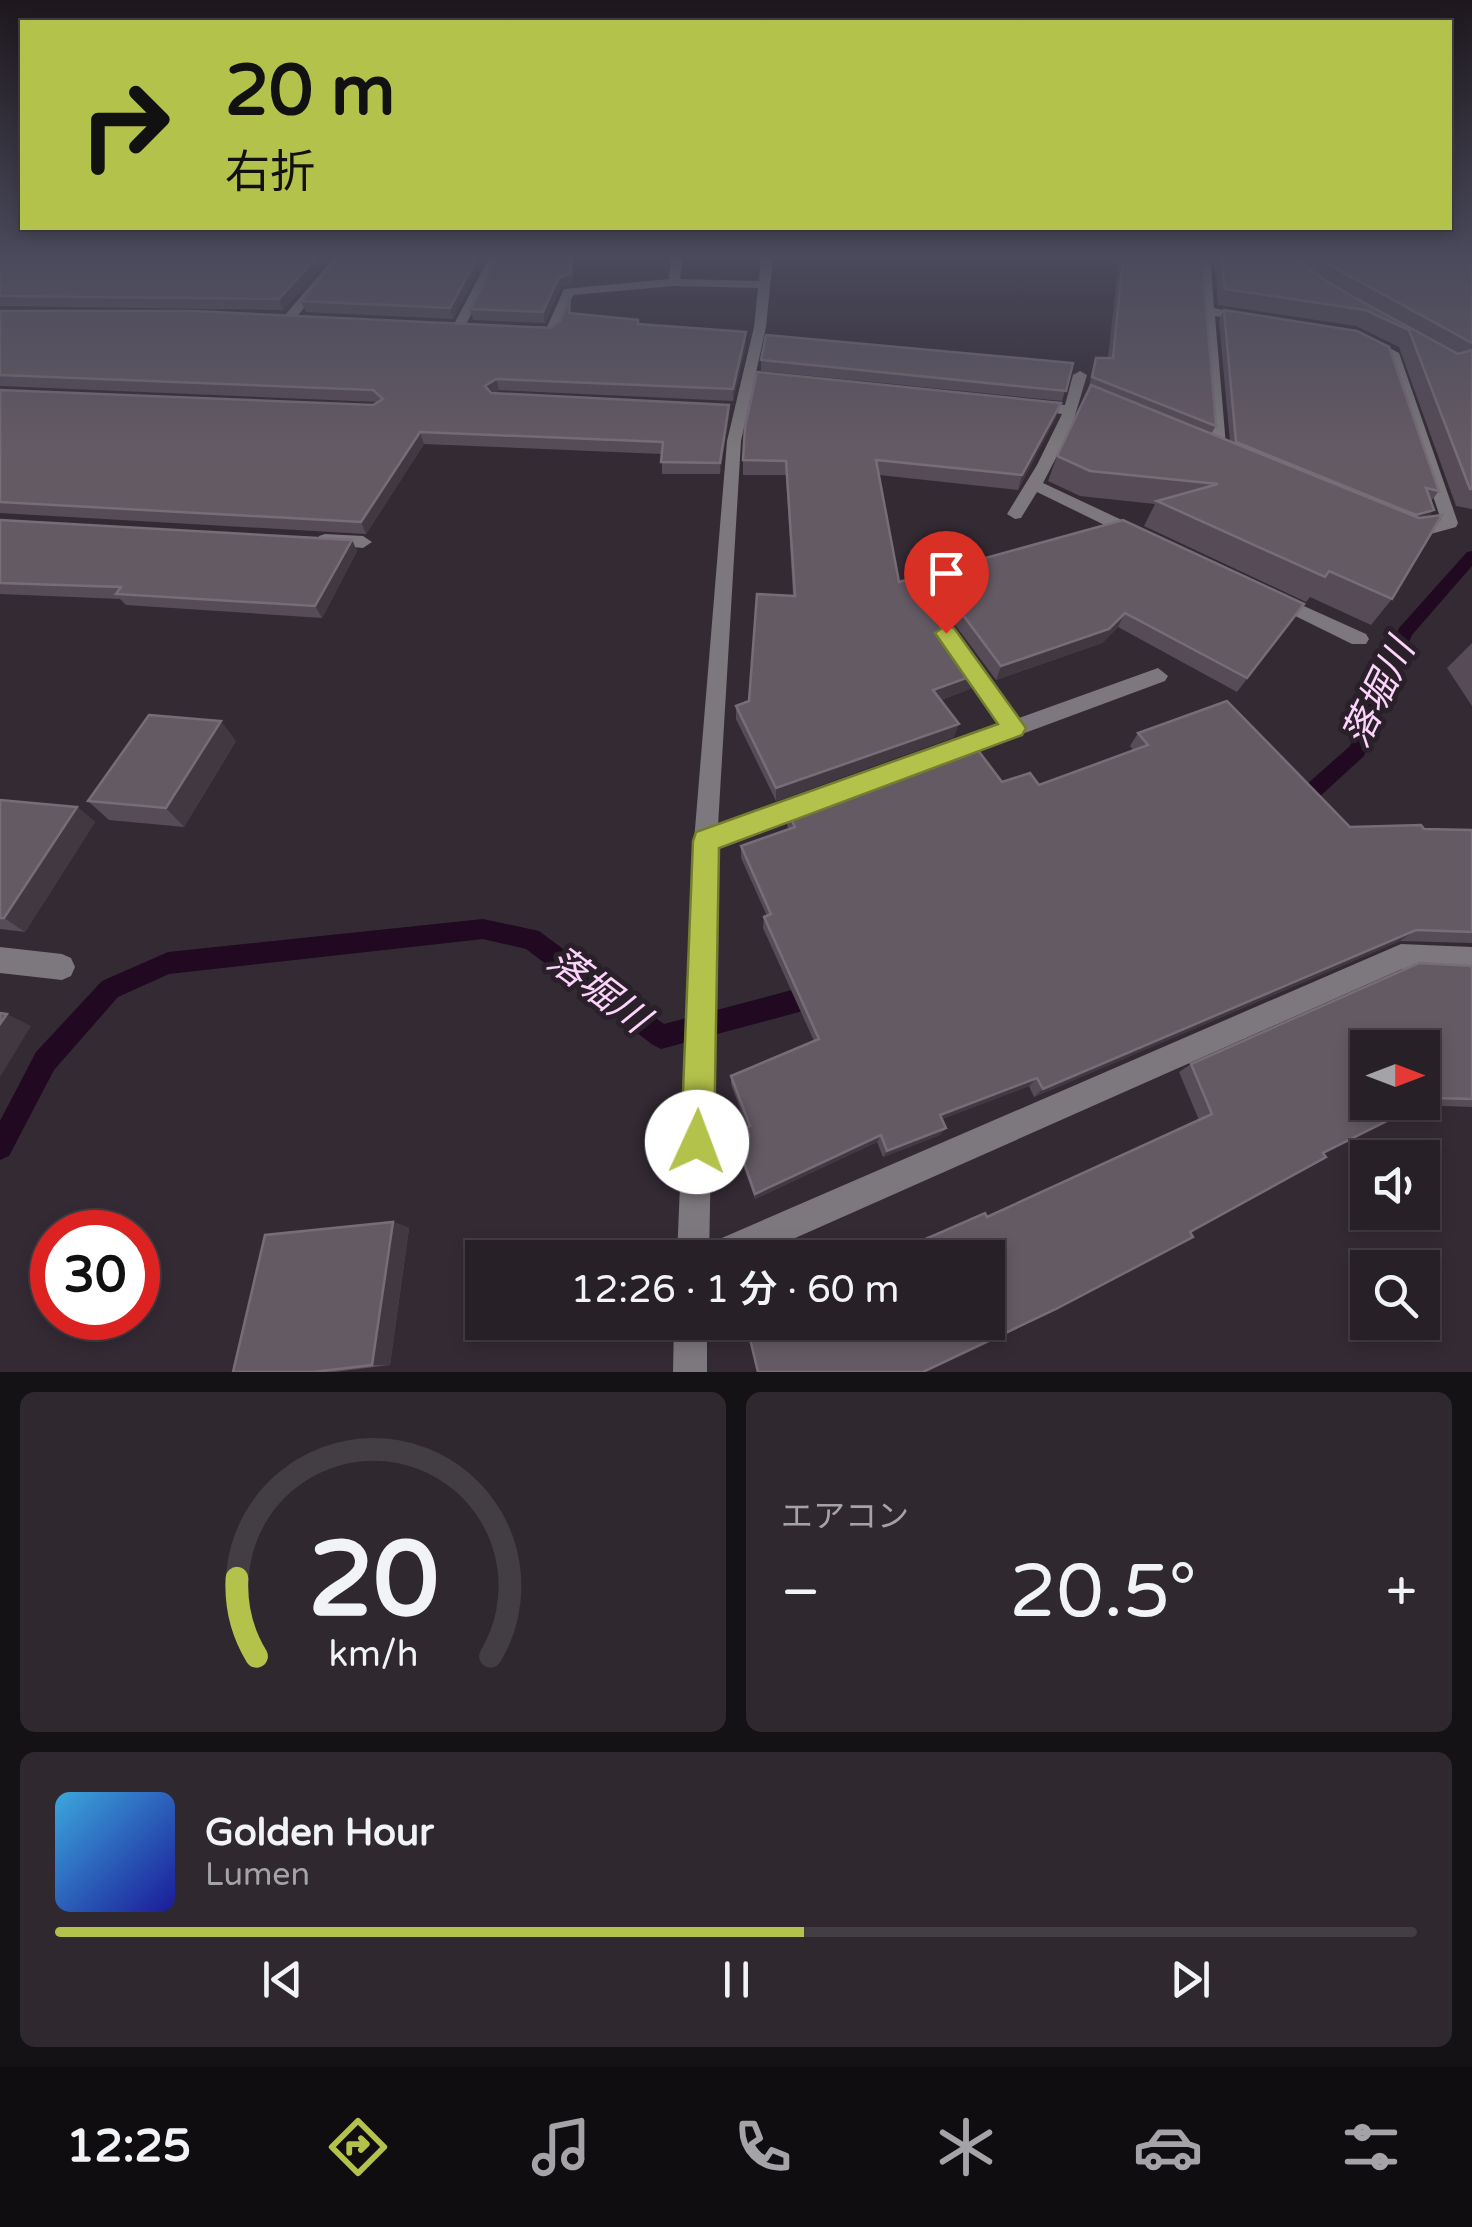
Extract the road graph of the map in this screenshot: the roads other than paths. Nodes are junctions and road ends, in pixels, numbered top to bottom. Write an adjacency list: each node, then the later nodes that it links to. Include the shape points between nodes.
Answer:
1 (461, 322): 6 (street)
2 (555, 322): 8 (street, via 552,330)
3 (762, 322): 28 (street, via 758,378 732,409)
4 (1209, 322): 15 (street)
5 (440, 325): 6 (street)
6 (459, 326): 7 (street)
7 (478, 326)
8 (514, 328)
9 (1356, 334): 19 (street, via 1392,353 1450,523 1406,536)
10 (1080, 375): 12 (street)
11 (1013, 404): 12 (street)
12 (1073, 404): 13 (street); 17 (street)
13 (1094, 405)
14 (1201, 450): 15 (street)
15 (1219, 457): 16 (street)
16 (1236, 464)
17 (1034, 486): 18 (street); 22 (street)
18 (1015, 514)
19 (1388, 529)
20 (306, 538): 21 (street)
21 (363, 542)
22 (1160, 545)
23 (1250, 588): 25 (street)
24 (946, 633): 27 (street)
25 (1359, 639)
26 (1158, 676): 27 (street)
27 (1014, 728): 28 (street)
28 (706, 841): 32 (street)
29 (0, 960): 31 (street)
30 (1472, 960): 33 (street, via 1402,956)
31 (62, 967)
32 (694, 1240)
33 (753, 1240)
34 (691, 1340): 35 (street)
35 (690, 1372)

